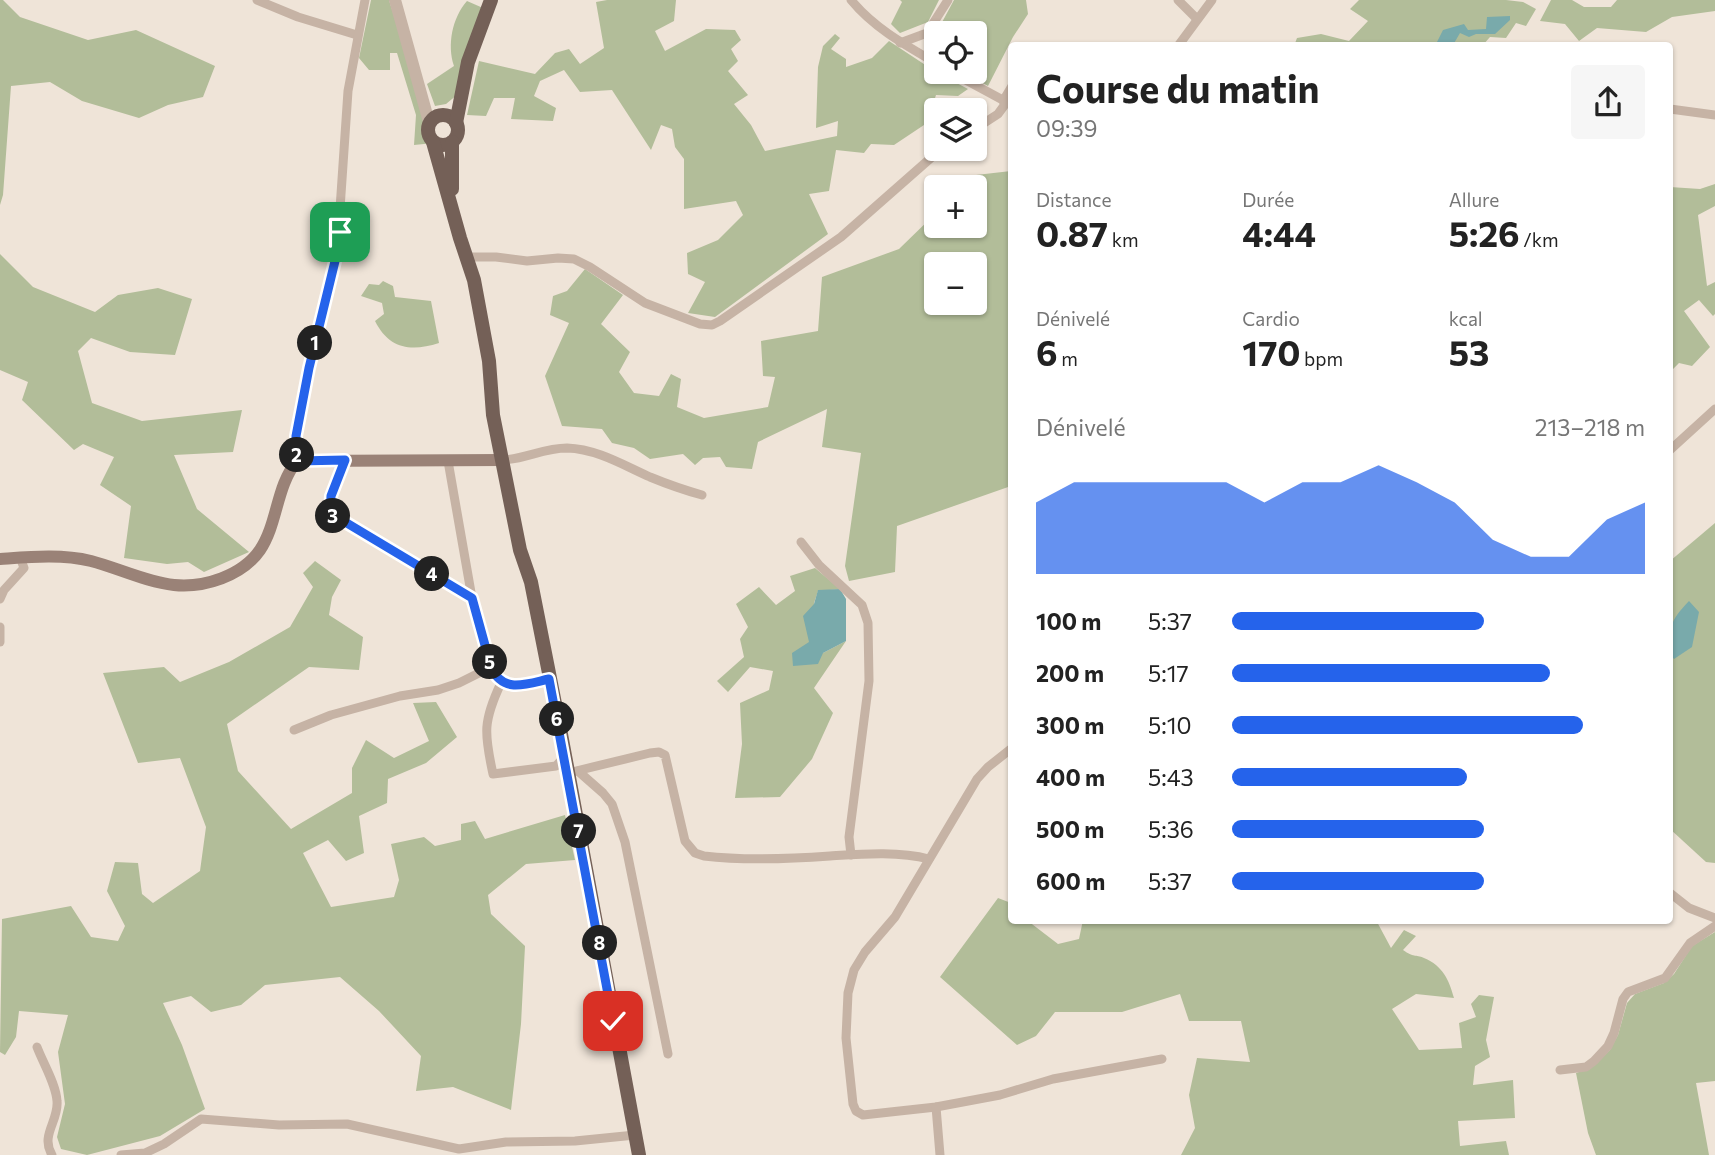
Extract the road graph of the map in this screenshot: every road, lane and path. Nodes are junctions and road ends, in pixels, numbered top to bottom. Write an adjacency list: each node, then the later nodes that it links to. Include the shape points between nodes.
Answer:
1 (257, 0): 10 (street)
2 (365, 0): 10 (street)
3 (395, 0): 18 (street)
4 (491, 0): 20 (main road, via 468,62)
5 (851, 0): 12 (street, via 865,17)
6 (948, 0): 12 (street, via 933,27)
7 (1178, 0): 9 (street)
8 (1212, 0): 9 (street)
9 (1197, 19): 11 (street)
10 (357, 35): 30 (street, via 348,91 337,253 309,368 296,436)
11 (1181, 42)
12 (900, 43): 13 (street)
13 (924, 56)
14 (973, 84): 15 (street)
15 (1007, 103): 19 (street)
16 (1673, 109): 17 (street)
17 (1715, 115)
18 (429, 122): 20 (main road, via 440,114); 21 (main road)
19 (987, 122)
20 (456, 123): 22 (main road)
21 (433, 142): 22 (main road); 24 (main road)
22 (452, 142): 24 (main road)
23 (927, 161): 25 (street, via 841,237 712,325 645,303 574,259)
24 (452, 208): 25 (main road)
25 (466, 257): 29 (main road, via 489,361 490,394)
26 (1715, 409): 27 (street)
27 (1673, 447)
28 (345, 460): 30 (main road); 31 (main road); 36 (street, via 331,496 330,513)
29 (503, 460): 31 (main road); 32 (street, via 570,448 613,459); 41 (main road)
30 (297, 461): 34 (main road, via 260,550 238,570 220,578 174,585 91,561)
31 (448, 461): 36 (street)
32 (702, 495)
33 (801, 542): 47 (street, via 857,599 868,623 869,681 849,837)
34 (20, 557): 35 (main road); 37 (street, via 23,568)
35 (0, 559)
36 (472, 598): 40 (street)
37 (0, 599)
38 (0, 627): 39 (street)
39 (0, 642)
40 (491, 667): 42 (street); 43 (street, via 438,690 331,715)
41 (549, 679): 42 (street, via 524,685); 45 (main road)
42 (501, 683): 45 (street, via 485,731 493,774 556,766)
43 (294, 730)
44 (1008, 751): 48 (street, via 977,779)
45 (565, 756): 46 (main road)
46 (573, 772): 47 (street, via 659,752 665,755 685,841 695,853 788,859); 53 (street, via 612,804 625,842); 57 (main road)
47 (851, 855): 48 (street)
48 (929, 859): 56 (street, via 895,917 854,970 846,1038 856,1111 863,1115)
49 (1673, 895): 50 (street, via 1689,908)
50 (1715, 918)
51 (1715, 926): 55 (street, via 1690,943 1665,978 1628,992 1608,1046 1594,1061)
52 (37, 1048): 59 (street, via 57,1100 47,1138)
53 (668, 1054)
54 (1162, 1059): 56 (street)
55 (1560, 1070)
56 (936, 1107): 62 (street)
57 (635, 1135): 58 (street, via 506,1142); 61 (main road)
58 (457, 1152): 60 (street, via 348,1124 279,1125 209,1118 145,1153)
59 (52, 1155)
60 (121, 1155)
61 (639, 1155)
62 (940, 1155)

